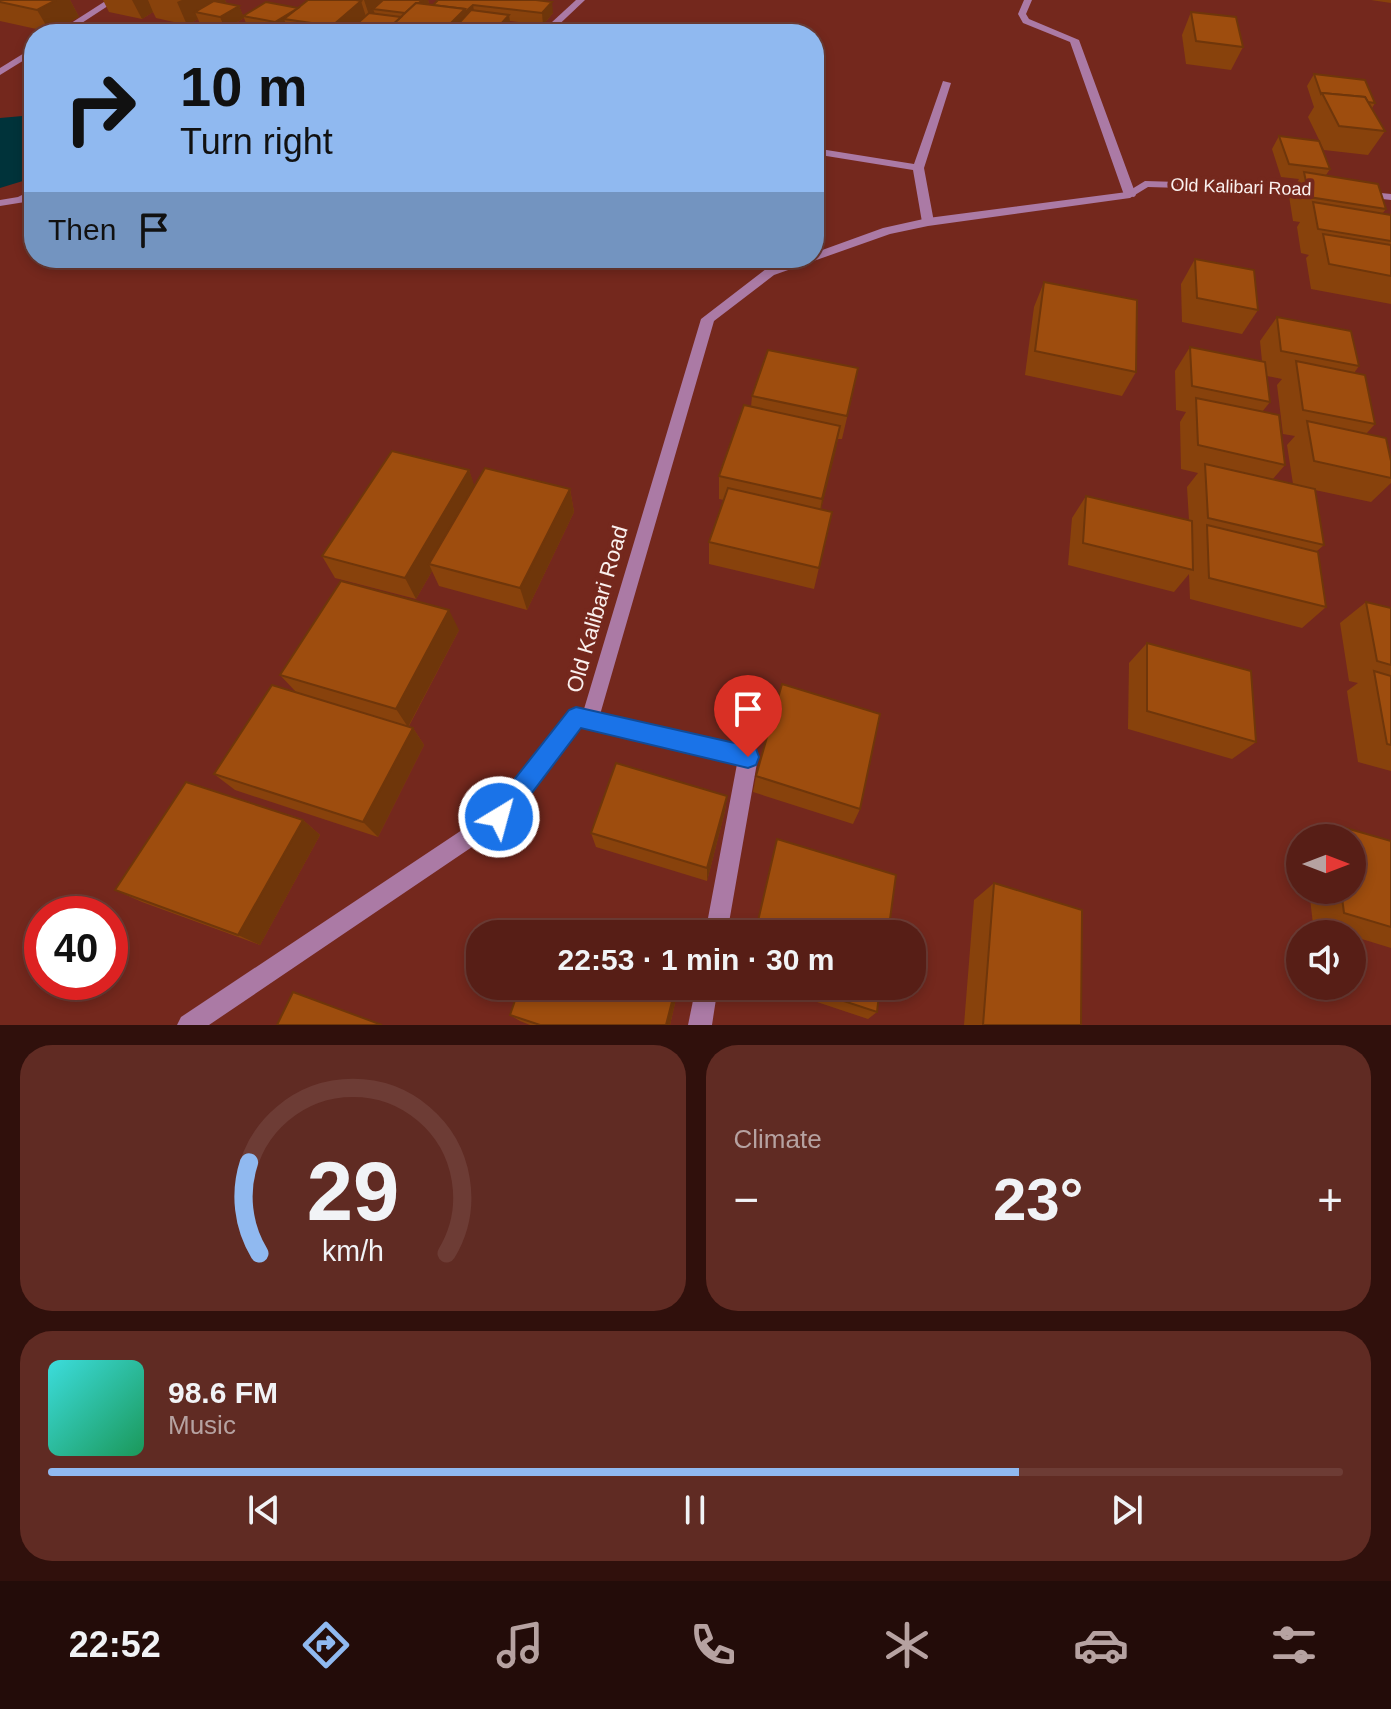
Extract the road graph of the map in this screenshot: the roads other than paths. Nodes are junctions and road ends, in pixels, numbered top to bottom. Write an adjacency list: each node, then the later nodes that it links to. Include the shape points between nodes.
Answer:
1 (113, 0): 4 (street)
2 (581, 0): 5 (street)
3 (1028, 0): 13 (street, via 1022,14 1026,21 1074,40)
4 (75, 24)
5 (555, 24)
6 (24, 56): 7 (street)
7 (0, 72)
8 (946, 83): 10 (street)
9 (824, 153): 10 (street)
10 (918, 168): 17 (street)
11 (1330, 191): 13 (street, Old Kalibari Road, via 1145,184)
12 (1345, 192): 14 (street)
13 (1130, 195): 17 (street, Old Kalibari Road)
14 (1391, 197)
15 (24, 198): 16 (street)
16 (0, 203)
17 (928, 222): 18 (street, Old Kalibari Road)
18 (824, 253)
19 (781, 268): 20 (street, Old Kalibari Road, via 708,319 590,719)
20 (576, 717): 21 (street, via 748,757); 23 (street, Old Kalibari Road, via 499,817)
21 (719, 920)
22 (704, 1000): 24 (street)
23 (189, 1025)
24 (700, 1025)

